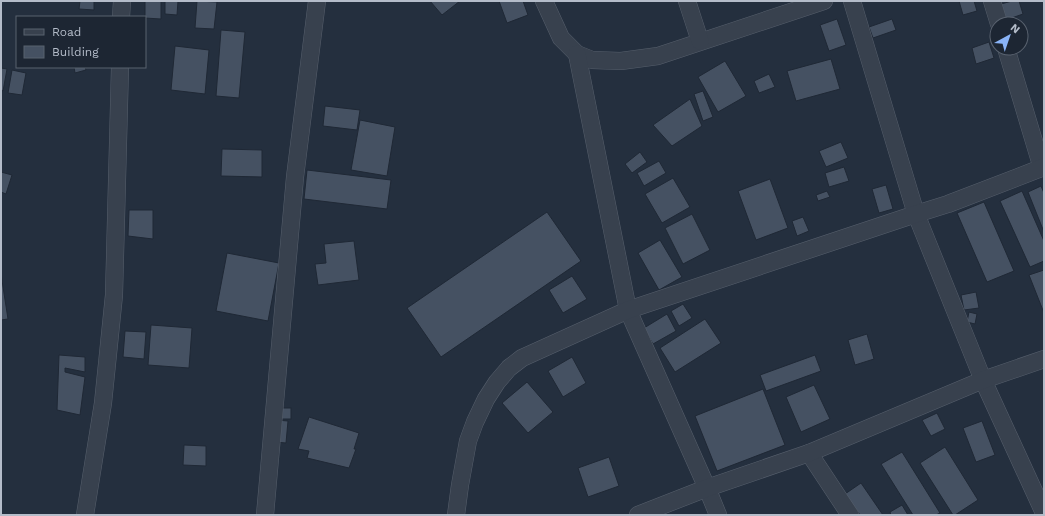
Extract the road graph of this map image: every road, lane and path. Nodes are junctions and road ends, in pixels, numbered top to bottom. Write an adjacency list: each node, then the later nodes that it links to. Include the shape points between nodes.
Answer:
1 (122, 1): 8 (street)
2 (317, 1): 23 (street, via 295,178)
3 (544, 1): 11 (street, via 561,38)
4 (687, 1): 10 (street)
5 (824, 1): 10 (street)
6 (852, 1): 15 (street)
7 (992, 1): 9 (street)
8 (122, 16)
9 (997, 16)
10 (700, 42): 11 (street, via 658,56 621,61 592,60)
11 (577, 54): 16 (street)
12 (1008, 56): 14 (street)
13 (120, 68): 22 (street, via 114,295 103,403)
14 (1043, 168): 15 (street)
15 (916, 214): 16 (street); 18 (street)
16 (628, 310): 20 (street); 24 (street, via 522,358 497,382 486,399 468,441)
17 (1044, 359): 18 (street)
18 (983, 380): 19 (street); 21 (street)
19 (809, 453): 20 (street); 27 (street)
20 (707, 488): 25 (street); 26 (street)
21 (1044, 514)
22 (85, 515)
23 (264, 515)
24 (456, 515)
25 (638, 515)
26 (718, 515)
27 (850, 515)

